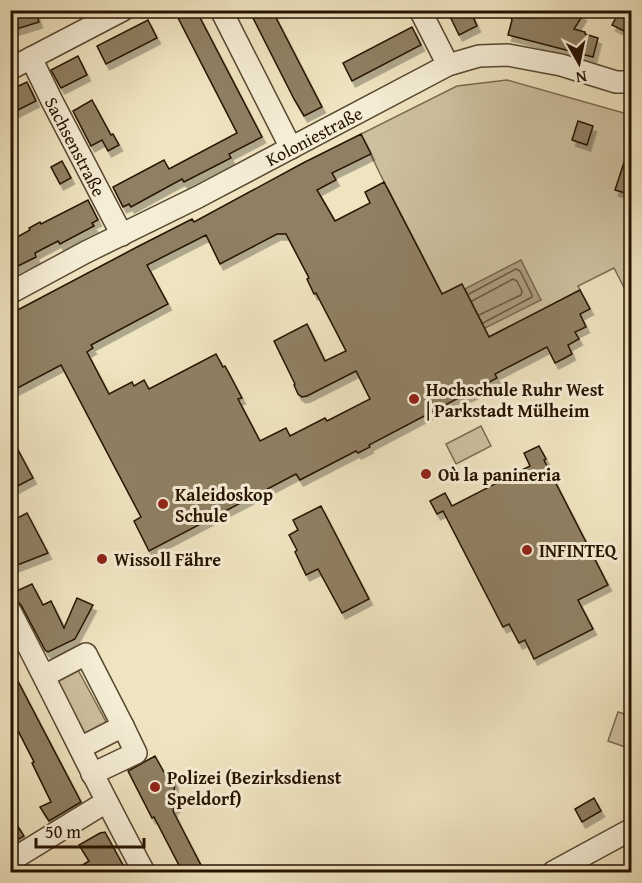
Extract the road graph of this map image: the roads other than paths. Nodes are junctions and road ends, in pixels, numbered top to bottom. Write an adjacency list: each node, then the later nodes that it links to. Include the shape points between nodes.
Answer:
1 (123, 10): 4 (street)
2 (221, 10): 8 (street)
3 (420, 10): 5 (street)
4 (31, 58): 6 (street); 9 (street, Sachsenstraße)
5 (448, 65): 7 (street, Koloniestraße, via 479,56 508,55 561,65 616,82); 8 (street, Koloniestraße)
6 (10, 69)
7 (632, 82)
8 (291, 148): 9 (street, Koloniestraße)
9 (122, 235): 10 (street, Koloniestraße)
10 (10, 292)
11 (10, 611): 12 (street)
12 (44, 676): 13 (street, via 86,654); 14 (street)
13 (123, 726): 14 (street); 15 (street, via 136,753)
14 (80, 748): 15 (street)
15 (92, 774): 16 (street)
16 (106, 802): 18 (street); 19 (street)
17 (632, 829): 20 (street)
18 (10, 861)
19 (144, 873)
20 (553, 873)

